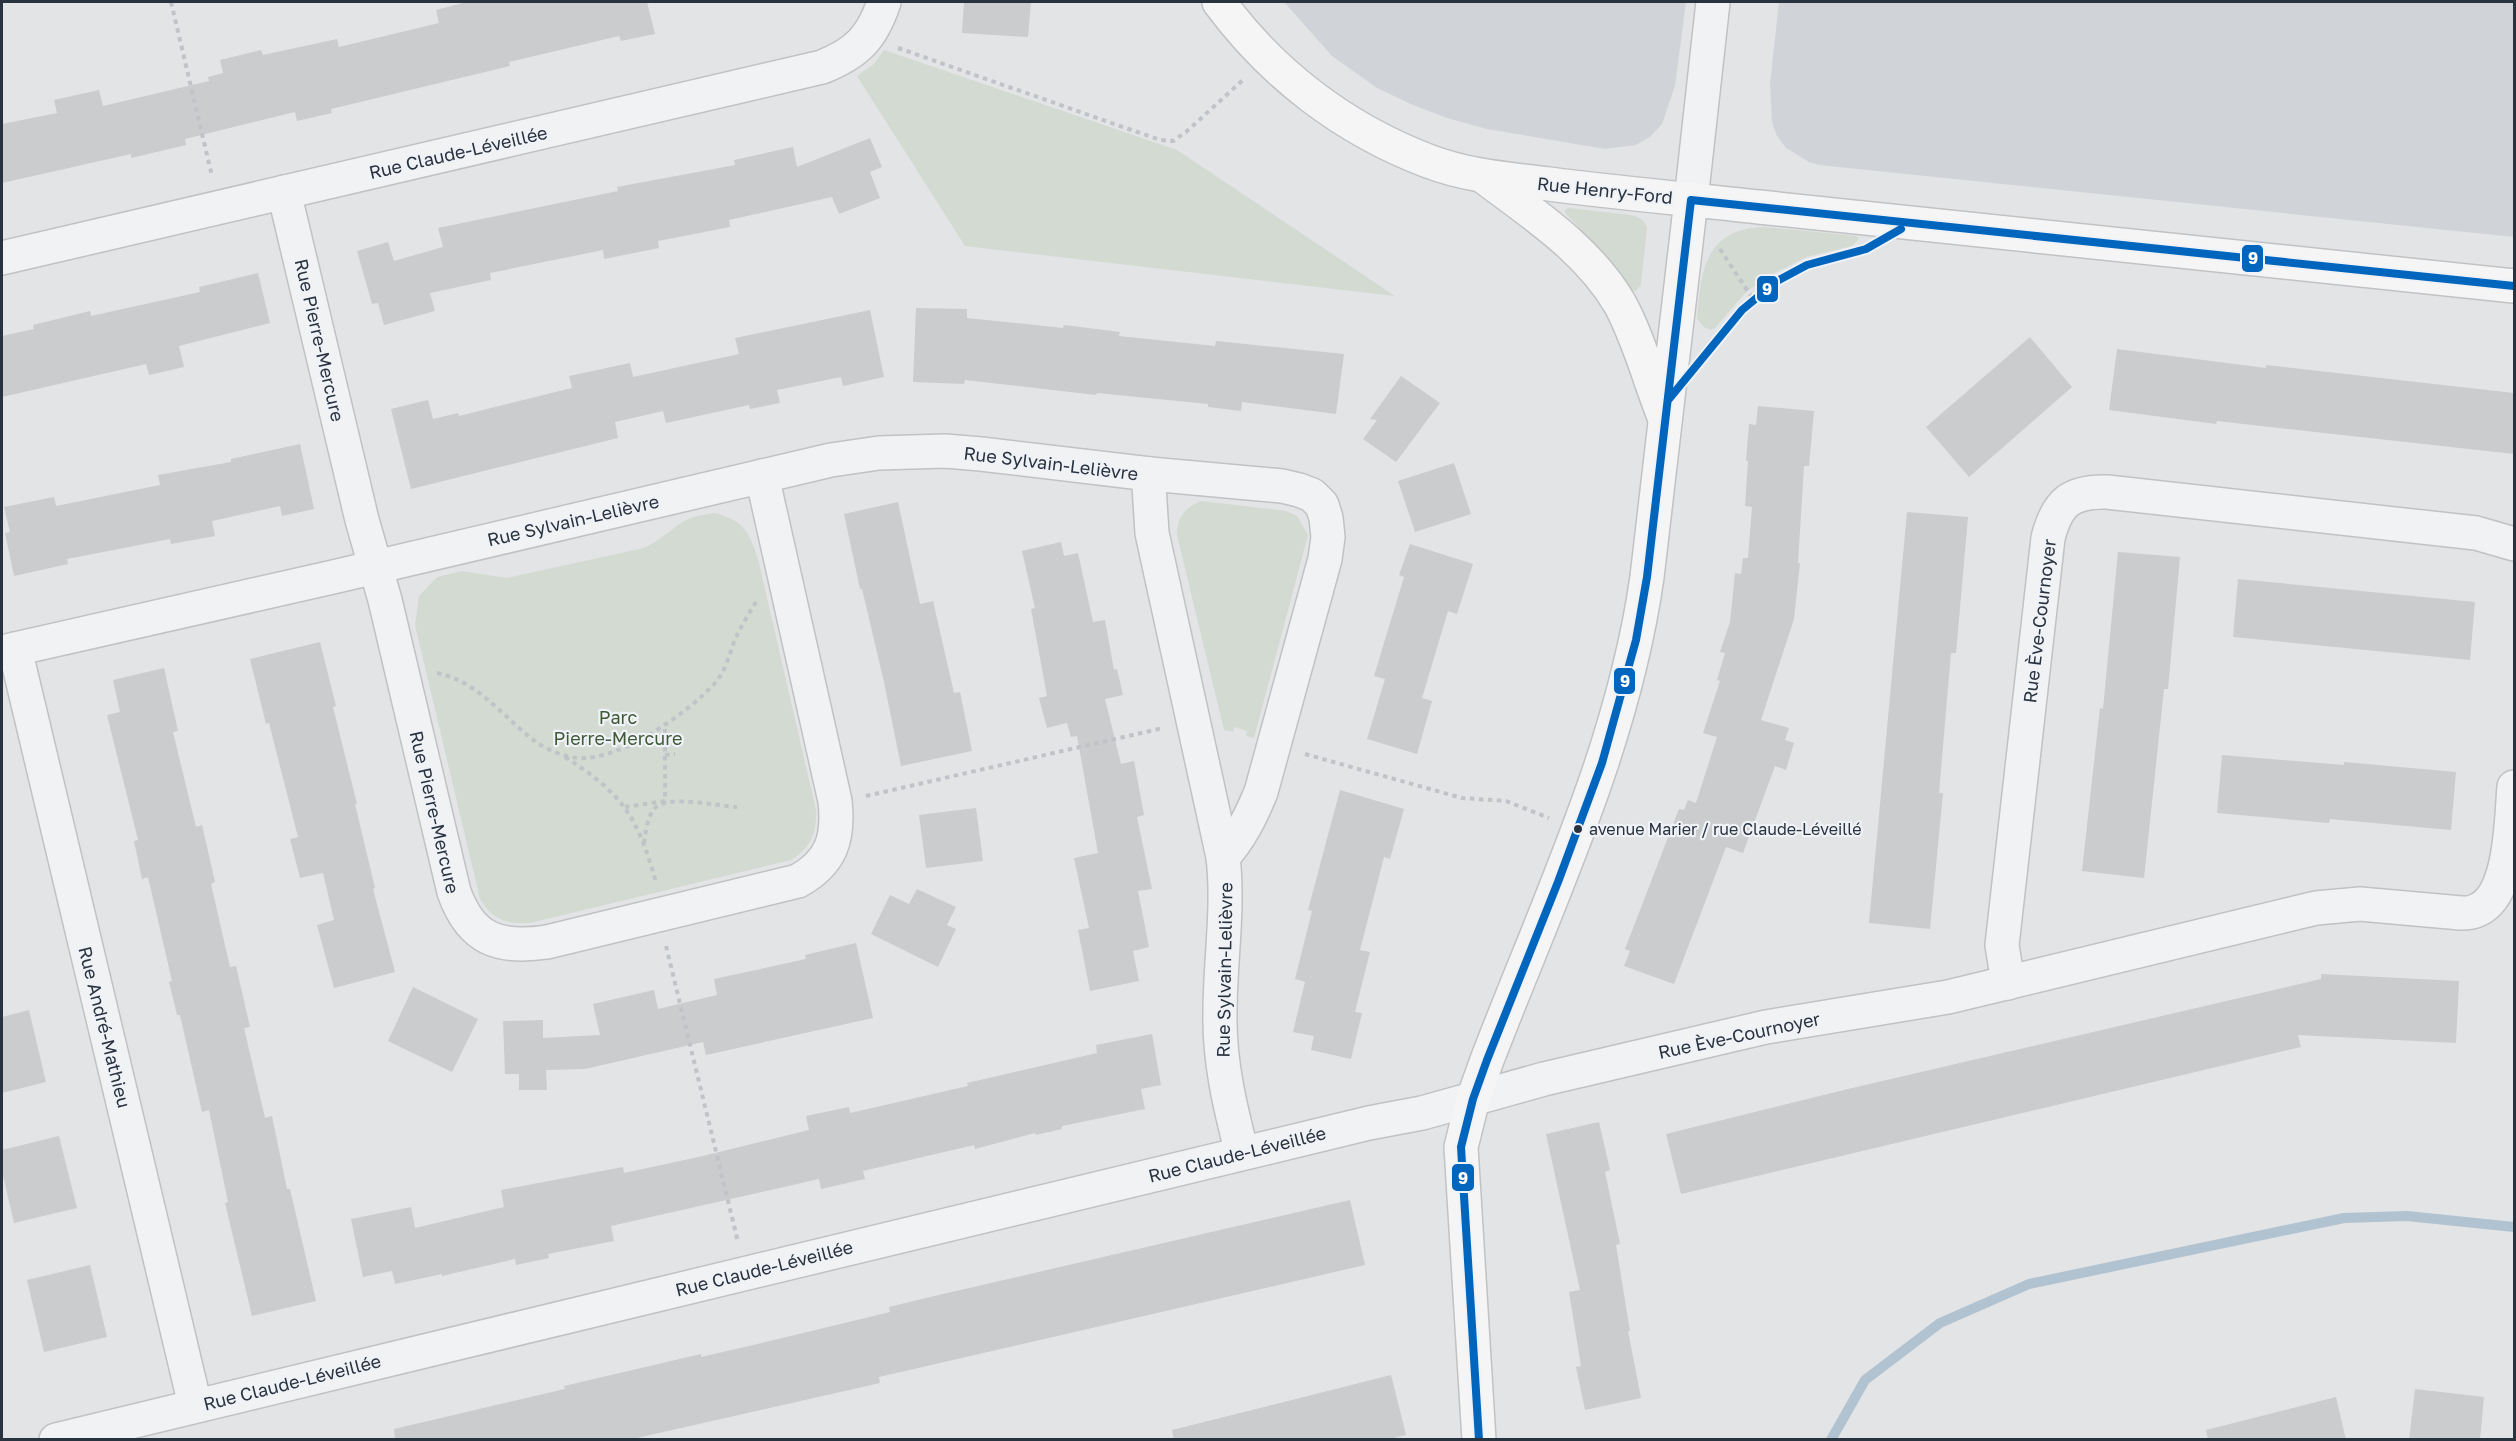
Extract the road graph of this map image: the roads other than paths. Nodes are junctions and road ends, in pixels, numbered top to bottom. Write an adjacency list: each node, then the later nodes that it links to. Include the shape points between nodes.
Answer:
1 (884, 2): 5 (street, Rue Claude-Léveillée, via 863,44 822,67)
2 (1219, 2): 4 (street, Rue Henry-Ford, via 1271,63 1331,110 1406,152)
3 (1713, 2): 6 (street)
4 (1482, 176): 6 (street, Rue Henry-Ford); 9 (street, via 1569,243 1606,283 1631,330)
5 (284, 192): 7 (street, Rue Claude-Léveillée); 13 (street, Rue Pierre-Mercure)
6 (1692, 200): 8 (street, Rue Henry-Ford); 9 (street)
7 (2, 258)
8 (2514, 286)
9 (1666, 423): 18 (street, via 1640,624 1619,713 1589,803)
10 (1150, 474): 11 (street, Rue Sylvain-Lelièvre, via 945,451 854,456); 16 (street, Rue Sylvain-Lelièvre, via 1152,532); 16 (street, Rue Sylvain-Lelièvre, via 1299,490 1322,505 1326,518 1325,559 1261,792 1250,820)
11 (762, 476): 13 (street, Rue Sylvain-Lelièvre); 13 (street, Rue Pierre-Mercure, via 837,818 830,850 813,873 798,882 758,893 526,945 509,945 477,932 466,920 454,892)
12 (2514, 544): 17 (street, Rue Ève-Cournoyer, via 2476,533 2106,492 2080,494 2061,505 2048,538 2002,945)
13 (376, 566): 14 (street, Rue Sylvain-Lelièvre)
14 (8, 650): 20 (street, Rue André-Mathieu)
15 (2514, 787): 17 (street, Rue Ève-Cournoyer, via 2505,872 2487,904 2476,911 2451,913 2361,904 2316,908)
16 (1223, 857): 19 (street, Rue Sylvain-Lelièvre, via 1226,881 1220,980 1221,1054)
17 (2008, 983): 18 (street, Rue Ève-Cournoyer, via 1918,1003 1766,1027)
18 (1473, 1099): 19 (street, Rue Claude-Léveillée); 22 (street, via 1461,1147 1461,1166)
19 (1242, 1153): 20 (street, Rue Claude-Léveillée)
20 (195, 1405): 21 (street, Rue Claude-Léveillée)
21 (56, 1440)
22 (1479, 1440)

